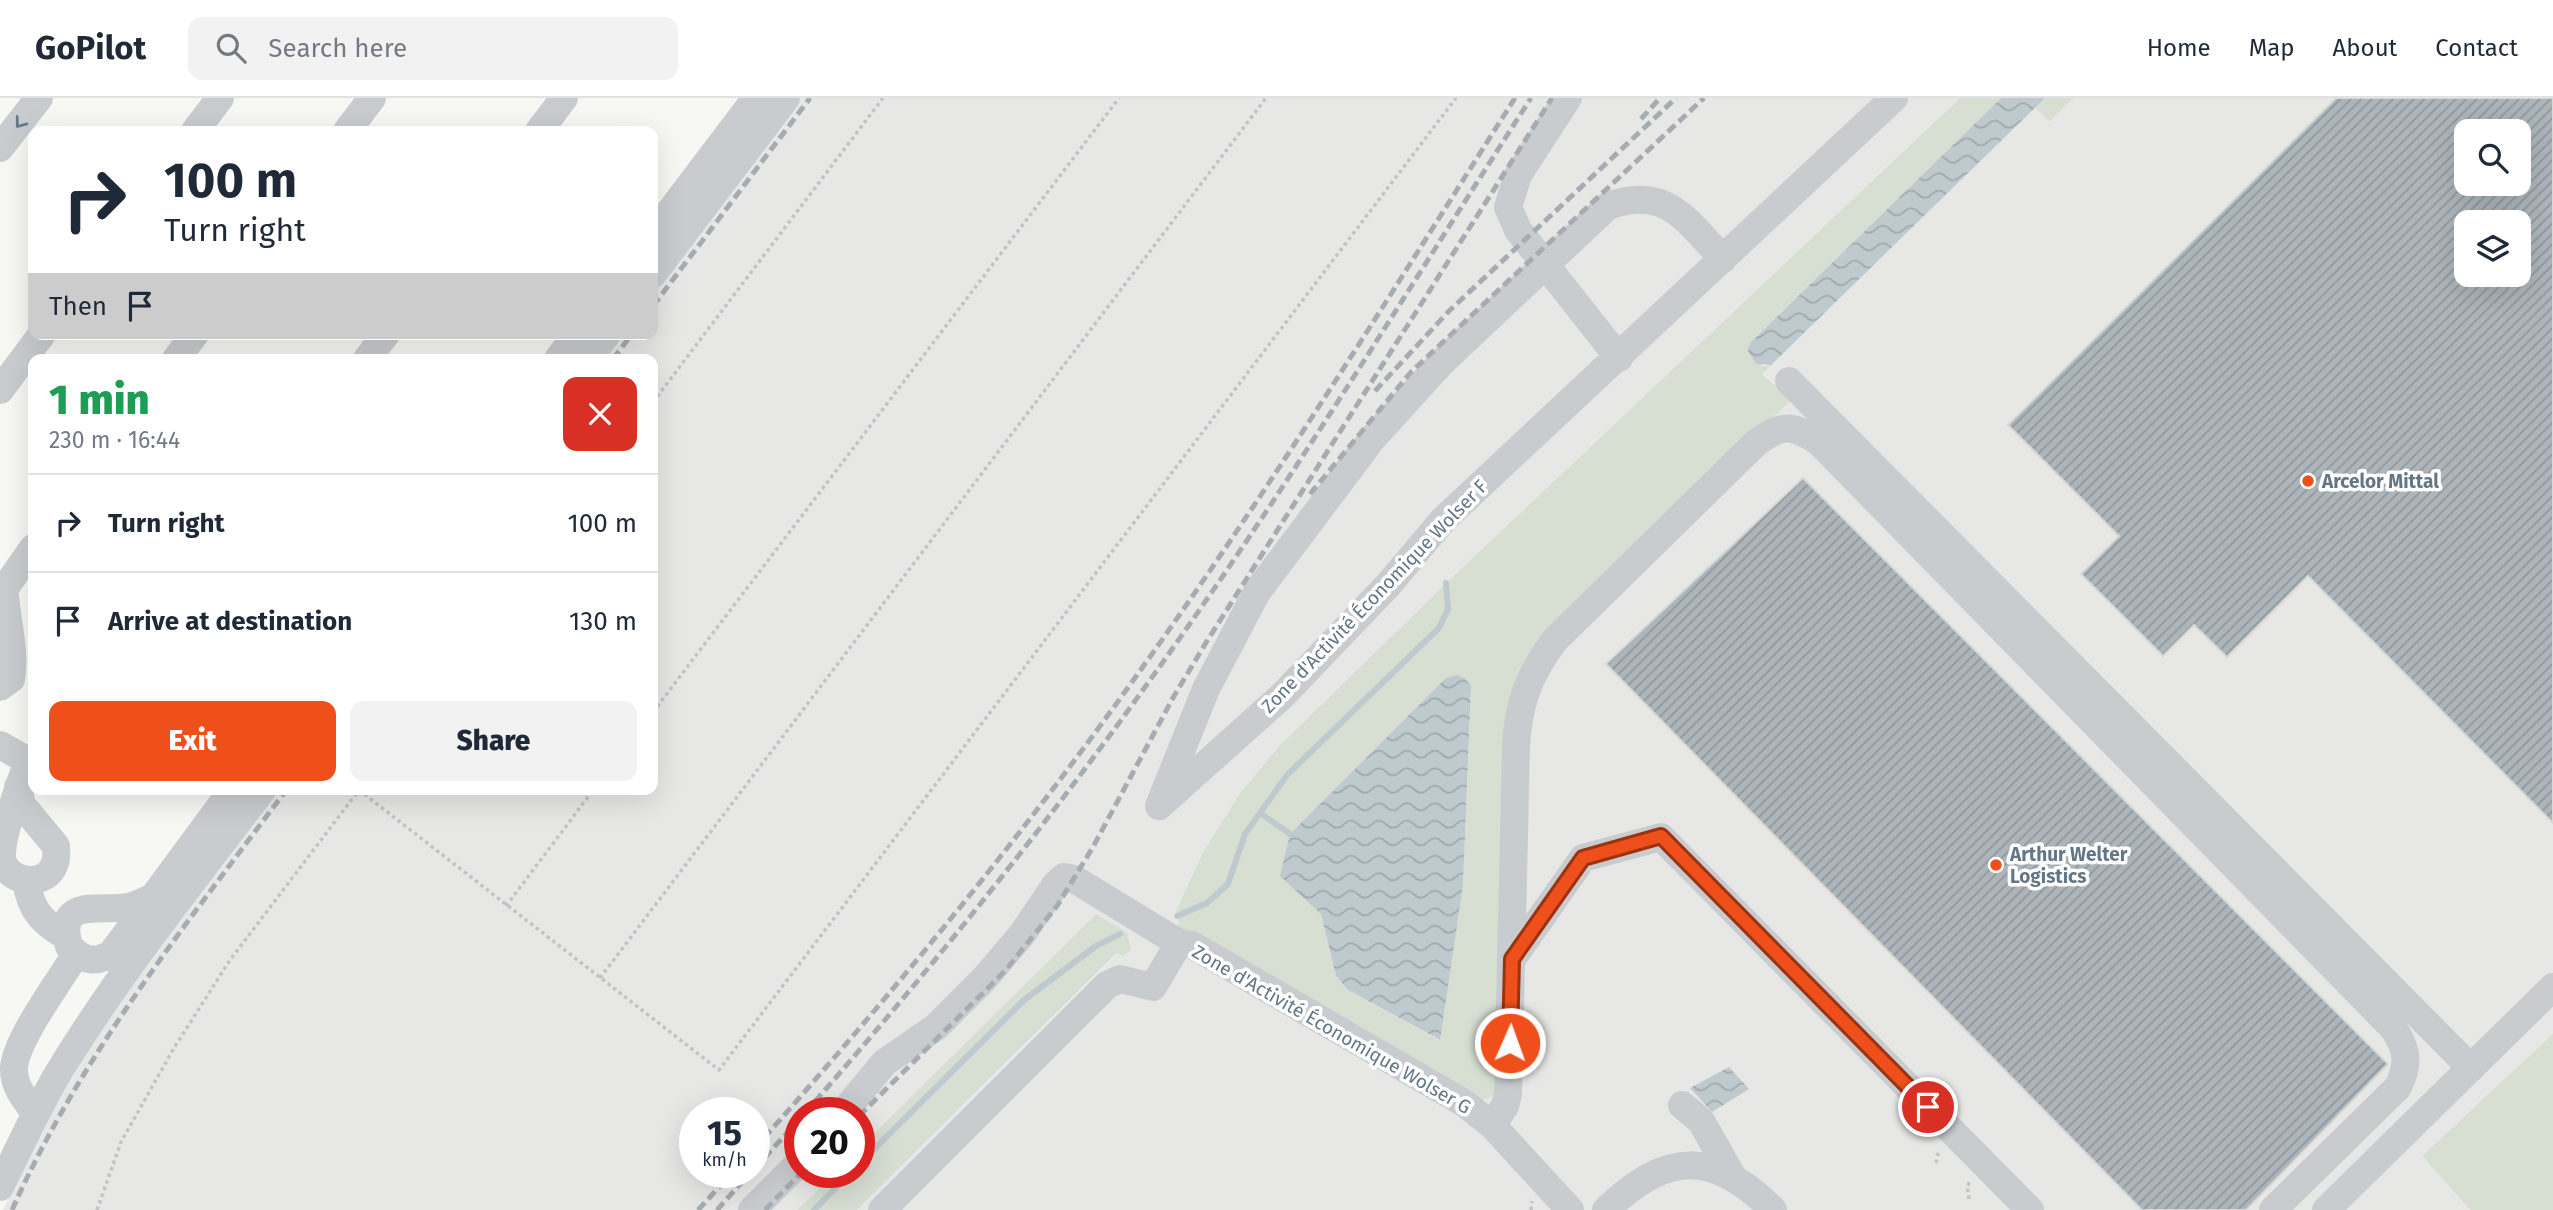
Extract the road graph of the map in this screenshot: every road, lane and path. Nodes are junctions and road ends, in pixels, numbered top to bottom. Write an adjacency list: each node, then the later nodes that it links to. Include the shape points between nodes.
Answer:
1 (40, 98): 16 (lane, one-way to 16)
2 (220, 98): 13 (lane)
3 (372, 98): 14 (lane)
4 (564, 98): 15 (lane)
5 (756, 98): 17 (lane)
6 (786, 98): 20 (lane)
7 (883, 98): 33 (path)
8 (1119, 98): 37 (path)
9 (1266, 98): 53 (path)
10 (1456, 98): 53 (path, via 719,1070)
11 (1568, 98): 19 (lane, via 1518,175 1508,207)
12 (1894, 98): 18 (lane, Zone d'Activité Économique Wolser F)
13 (199, 126)
14 (351, 126)
15 (543, 126)
16 (0, 148)
17 (658, 227)
18 (1723, 259): 19 (lane, Zone d'Activité Économique Wolser F, via 1681,215 1654,198 1608,206); 30 (lane, Zone d'Activité Économique Wolser F)
19 (1544, 266): 30 (lane); 30 (lane, Zone d'Activité Économique Wolser F, via 1441,363 1372,439 1257,592 1206,688 1159,806 1283,695 1443,520)
20 (658, 267)
21 (38, 340): 32 (lane)
22 (190, 340): 26 (lane)
23 (381, 340): 27 (lane)
24 (572, 340): 28 (lane)
25 (602, 340): 29 (lane)
26 (180, 354)
27 (371, 354)
28 (562, 354)
29 (592, 354)
30 (1619, 358)
31 (1788, 381): 55 (lane)
32 (0, 390)
33 (658, 395)
34 (28, 555): 35 (lane)
35 (2, 591): 36 (lane, via 14,662 10,679)
36 (0, 687)
37 (658, 705)
38 (0, 745): 39 (lane)
39 (28, 758)
40 (28, 765): 41 (lane)
41 (18, 787): 47 (lane, via 2,859 10,874); 47 (lane, via 22,805 56,846 55,864 44,877)
42 (228, 795): 48 (lane)
43 (258, 795): 58 (lane, via 121,976)
44 (355, 795): 65 (path, via 230,960 174,1048 121,1142)
45 (365, 795): 49 (path)
46 (589, 795): 49 (path)
47 (26, 881): 51 (lane, via 30,904 43,923)
48 (149, 899): 51 (lane, via 131,907 82,908 73,915); 51 (lane, via 112,953 94,960)
49 (506, 906): 53 (path)
50 (1175, 941): 56 (lane, via 1064,877 985,978 936,1027 877,1069); 59 (lane, Zone d'Activité Économique Wolser G, via 1192,945 1388,1057); 67 (lane, Zone d'Activité Économique Wolser G, via 1153,987 1120,979 1107,985)
51 (71, 945): 58 (lane, via 18,1048 13,1071 21,1094)
52 (1512, 959): 59 (lane, via 1508,1094); 71 (lane, via 1583,858 1661,836); 72 (lane, via 1517,718 1538,663 1576,619 1756,443 1775,429 1799,429 1819,442 2384,1019 2405,1047 2407,1068 2398,1087)
53 (600, 978)
54 (2553, 988): 55 (lane)
55 (2471, 1068): 73 (lane)
56 (855, 1097)
57 (1682, 1105): 60 (lane, via 1701,1121)
58 (36, 1114): 63 (lane)
59 (1492, 1125): 68 (lane, Zone d'Activité Économique Wolser G)
60 (1731, 1174): 69 (lane, via 1702,1166 1673,1166 1645,1176); 70 (lane)
61 (784, 1178): 66 (lane)
62 (1973, 1178): 64 (path, via 1967,1186)
63 (0, 1187)
64 (1969, 1199)
65 (97, 1210)
66 (752, 1210)
67 (882, 1210)
68 (1570, 1210)
69 (1605, 1210)
70 (1773, 1210)
71 (2030, 1210)
72 (2273, 1210)
73 (2326, 1210)

